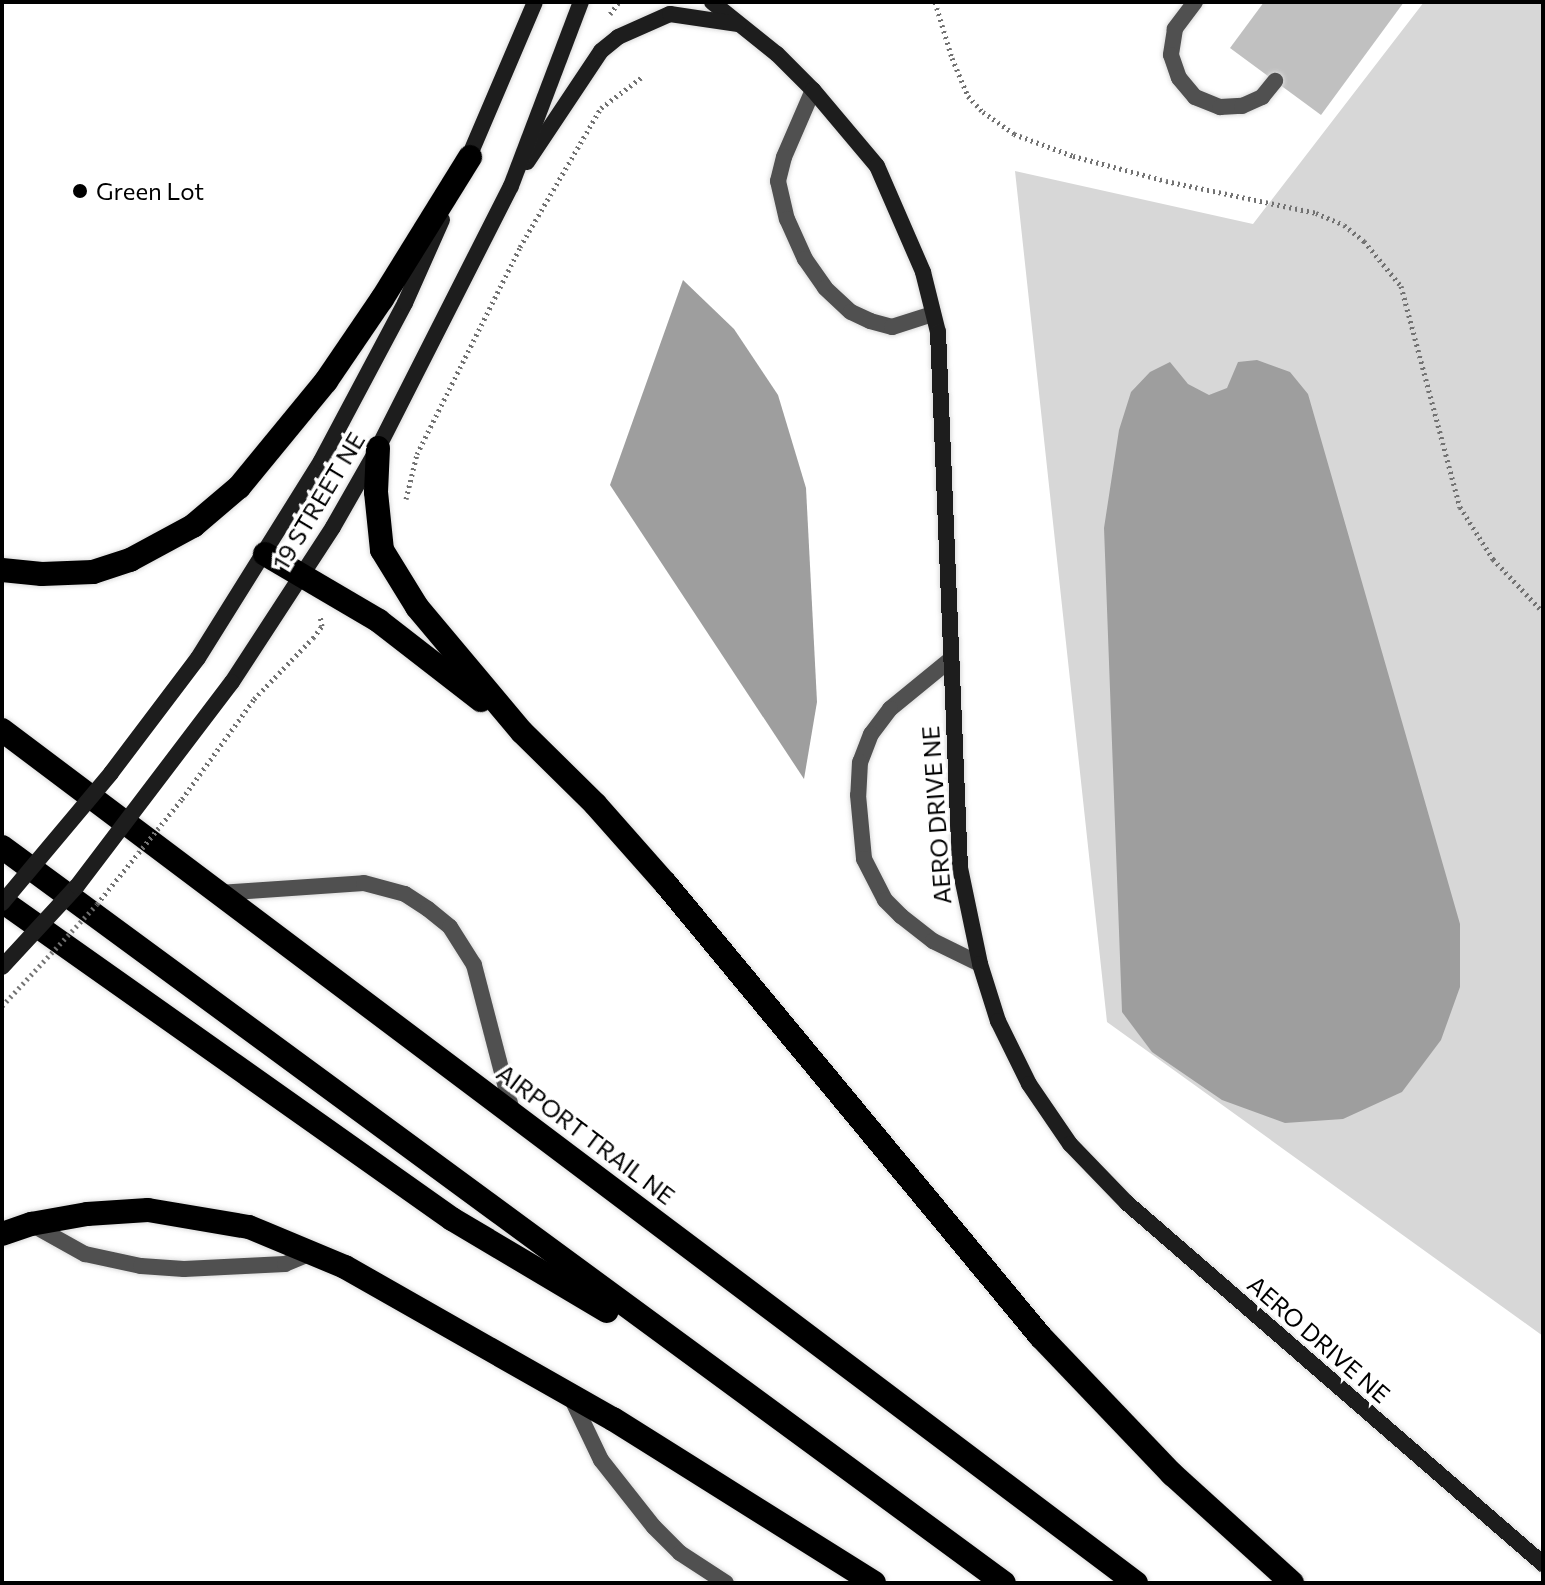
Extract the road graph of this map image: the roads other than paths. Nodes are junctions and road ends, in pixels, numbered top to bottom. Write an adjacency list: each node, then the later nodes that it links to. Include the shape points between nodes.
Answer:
1 (535, 2): 8 (street, 19 STREET NE)
2 (581, 2): 9 (street, 19 STREET NE)
3 (712, 2): 5 (street, AERO DRIVE NE)
4 (1195, 2): 6 (lane, via 1175,29 1171,55 1179,78 1195,97 1220,107 1242,106 1262,97)
5 (742, 25): 7 (street, AERO DRIVE NE); 9 (street, via 670,14 618,37 601,51)
6 (1275, 81)
7 (813, 90): 10 (street, AERO DRIVE NE, via 877,166 923,272); 10 (lane, via 778,181 805,259 825,288 870,321 892,327)
8 (470, 157): 12 (street, 19 STREET NE, via 405,303); 13 (highway, via 326,381 239,487 193,526 130,560 93,572)
9 (511, 186): 11 (street, 19 STREET NE)
10 (933, 314): 15 (street, AERO DRIVE NE, via 938,332)
11 (378, 448): 14 (street, 19 STREET NE); 17 (highway, via 382,550 417,607)
12 (265, 554): 14 (highway); 20 (street, 19 STREET NE, bridge, via 198,658 111,773)
13 (2, 570)
14 (301, 578): 17 (highway, via 379,621); 22 (street, 19 STREET NE, bridge, via 232,682 77,886)
15 (951, 659): 21 (street, AERO DRIVE NE, via 960,868); 21 (lane, via 890,709 871,734 860,762 858,795 864,859 885,900 901,916 933,941)
16 (2, 730): 19 (highway, AIRPORT TRAIL NE)
17 (522, 732): 34 (highway, via 665,883 1041,1337 1172,1474)
18 (2, 847): 27 (highway)
19 (219, 893): 23 (highway, AIRPORT TRAIL NE); 23 (lane, via 364,883 405,894 428,909 450,927 474,965)
20 (2, 902): 27 (highway, via 452,1219)
21 (980, 964): 29 (street, AERO DRIVE NE, via 998,1021 1029,1084 1070,1144 1127,1203)
22 (2, 967)
23 (513, 1115): 33 (highway, AIRPORT TRAIL NE)
24 (31, 1224): 25 (highway); 26 (highway, via 148,1210 249,1227); 26 (lane, via 85,1254 141,1266 285,1264)
25 (2, 1234)
26 (311, 1253): 28 (highway, via 345,1267)
27 (720, 1377): 32 (highway)
28 (570, 1395): 30 (lane, via 601,1460 654,1527 680,1553); 31 (highway)
29 (1543, 1564)
30 (726, 1583)
31 (874, 1583)
32 (1004, 1583)
33 (1136, 1583)
34 (1292, 1583)

